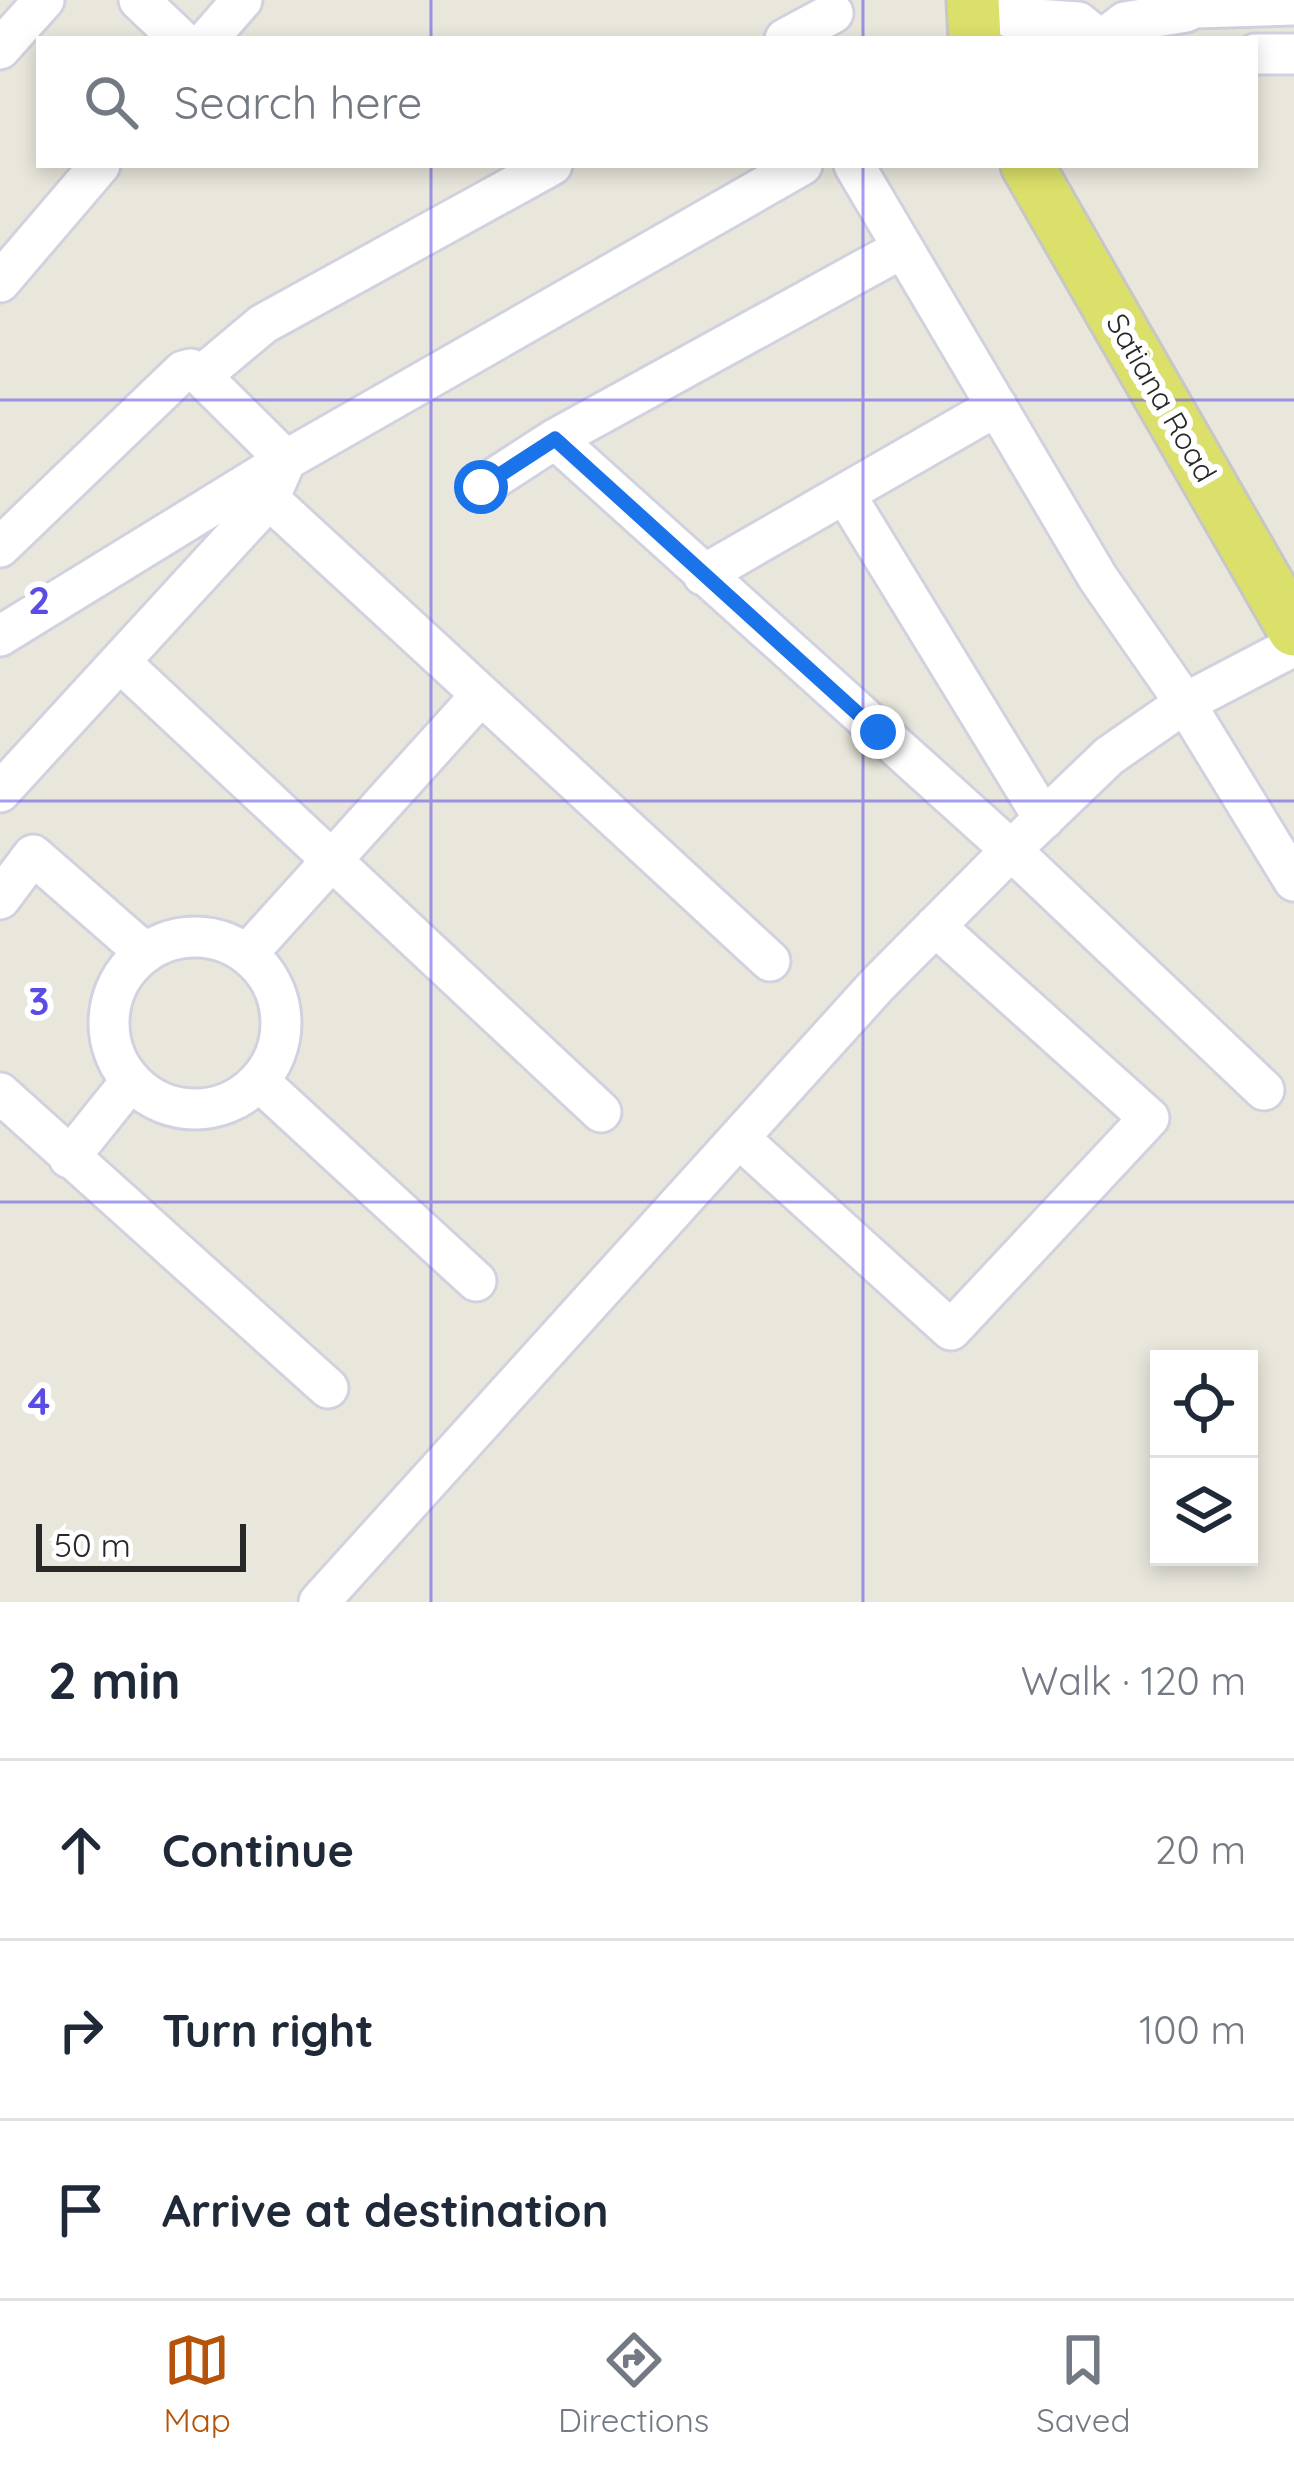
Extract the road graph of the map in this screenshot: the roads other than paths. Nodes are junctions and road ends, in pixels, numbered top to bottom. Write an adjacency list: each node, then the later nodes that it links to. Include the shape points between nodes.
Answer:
1 (44, 0): 13 (street)
2 (140, 0): 8 (street)
3 (242, 0): 9 (street)
4 (1294, 5): 5 (street)
5 (1182, 7): 12 (street, via 1125,22)
6 (834, 17): 10 (street)
7 (994, 19): 11 (street, via 1078,22)
8 (177, 36)
9 (211, 36)
10 (792, 36)
11 (1097, 36)
12 (1105, 36)
13 (0, 49)
14 (1258, 53): 15 (street)
15 (1294, 54)
16 (97, 168): 23 (street)
17 (547, 168): 24 (street, via 283,312)
18 (797, 168): 27 (street)
19 (856, 168): 22 (street)
20 (1030, 168): 34 (main road, Satiana Road)
21 (1059, 168): 32 (main road, Satiana Road)
22 (903, 248): 25 (street); 26 (street)
23 (0, 280)
24 (201, 376): 27 (street); 31 (street, via 183,371)
25 (997, 406): 29 (street); 39 (street, via 1098,578)
26 (555, 439): 28 (street); 33 (street)
27 (286, 460): 30 (street); 35 (street)
28 (481, 487)
29 (845, 494): 33 (street); 41 (street)
30 (269, 500): 37 (street); 38 (street)
31 (0, 547)
32 (1294, 568)
33 (704, 575): 42 (street)
34 (1294, 630)
35 (7, 637)
36 (1294, 646): 39 (street)
37 (120, 662): 40 (street); 43 (street)
38 (481, 694): 43 (street); 49 (street)
39 (1185, 704): 41 (street, via 1109,756); 44 (street)
40 (0, 792)
41 (1044, 819): 42 (street)
42 (1011, 850): 46 (street); 52 (street)
43 (334, 862): 48 (street); 54 (street)
44 (1294, 880)
45 (0, 899): 47 (street, via 34,855)
46 (935, 926): 55 (street); 55 (street, via 1149,1118 950,1330)
47 (144, 952): 48 (street, via 178,938 214,938); 50 (street, via 119,980 108,1014 112,1051)
48 (248, 953): 51 (street, via 278,992 283,1040)
49 (770, 961)
50 (130, 1082): 51 (street, via 171,1108 220,1108); 56 (street)
51 (261, 1083): 57 (street)
52 (1264, 1090)
53 (0, 1093): 56 (street)
54 (601, 1112)
55 (739, 1138): 59 (street)
56 (69, 1158): 58 (street)
57 (476, 1281)
58 (328, 1388)
59 (320, 1602)

